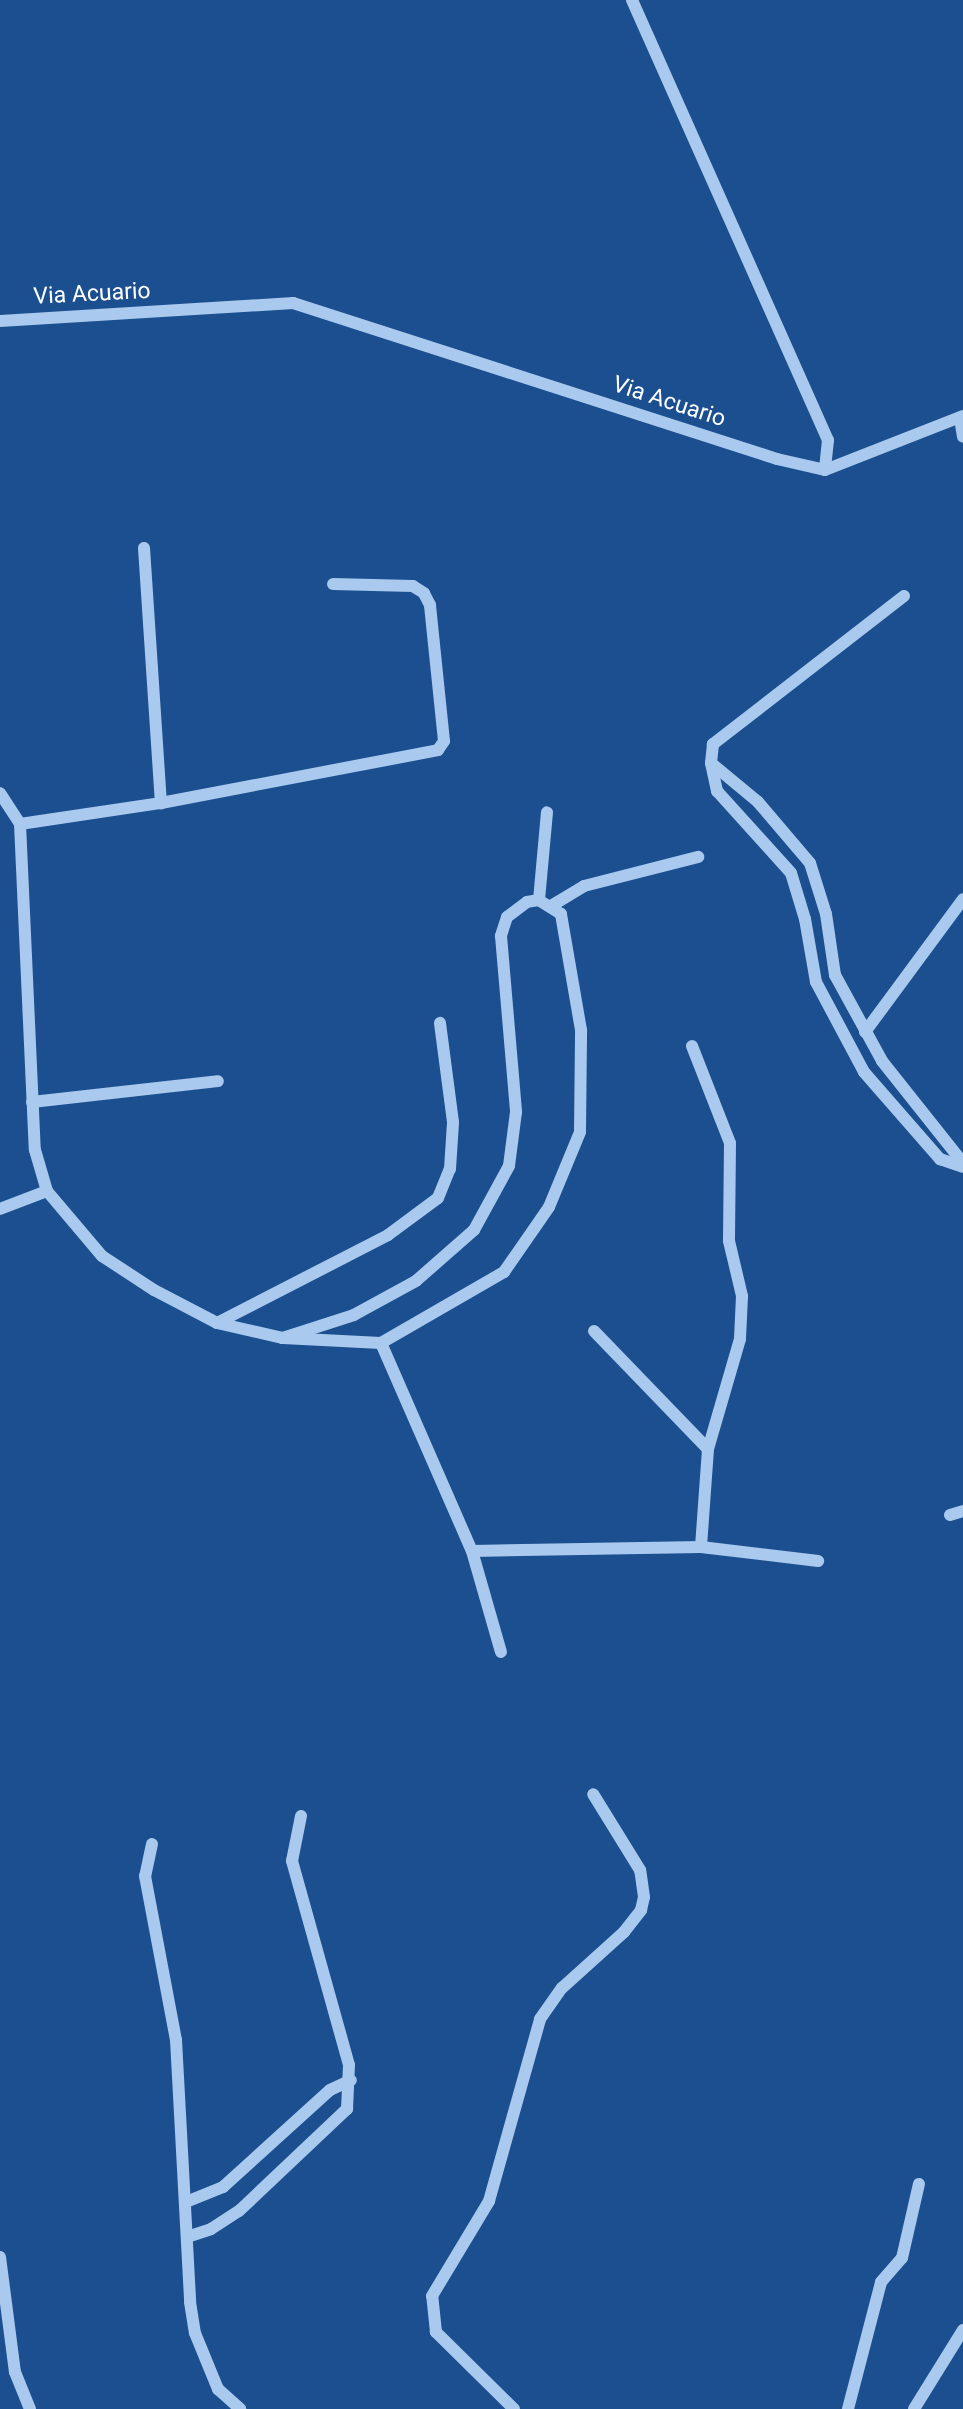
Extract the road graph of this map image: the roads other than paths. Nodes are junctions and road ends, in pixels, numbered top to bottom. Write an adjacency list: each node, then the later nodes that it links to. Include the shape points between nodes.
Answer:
1 (632, 0): 5 (street, via 828,440)
2 (0, 321): 5 (street, Via Acuario, via 293,303 777,459)
3 (962, 417): 4 (street); 5 (street)
4 (963, 437)
5 (825, 470)
6 (144, 548): 11 (street)
7 (333, 584): 11 (street, via 413,586 424,593 430,605 444,741 438,750)
8 (904, 596): 9 (street, via 713,744)
9 (711, 763): 18 (street, via 750,793 810,863 826,914 835,975); 22 (street, via 717,791 791,873 806,919 816,982 864,1072 940,1159)
10 (0, 793): 13 (street)
11 (161, 803): 13 (street)
12 (547, 812): 16 (street)
13 (20, 824): 21 (street)
14 (698, 857): 16 (street, via 584,886)
15 (963, 899): 18 (street)
16 (545, 903): 27 (street, via 527,902 507,917 502,936 516,1112 509,1167 474,1230 416,1281 354,1315); 28 (street, via 561,914 581,1030 580,1132 549,1207 504,1272)
17 (440, 1023): 25 (street, via 453,1122 450,1169 438,1198 388,1236)
18 (865, 1032): 22 (street, via 882,1061)
19 (692, 1046): 29 (street, via 730,1143 729,1241 742,1296 740,1339)
20 (218, 1081): 21 (street)
21 (32, 1102): 23 (street, via 35,1150)
22 (963, 1165)
23 (47, 1191): 24 (street); 25 (street, via 102,1256)
24 (0, 1209)
25 (217, 1323): 27 (street)
26 (594, 1331): 29 (street)
27 (283, 1338): 28 (street)
28 (381, 1343): 33 (street)
29 (708, 1449): 32 (street)
30 (963, 1511): 31 (street)
31 (950, 1515)
32 (701, 1547): 33 (street); 34 (street)
33 (472, 1551): 35 (street)
34 (818, 1561)
35 (501, 1652)
36 (593, 1794): 47 (street, via 640,1870 645,1897 641,1910 624,1933 562,1988 540,2019 489,2201 432,2296 436,2332)
37 (301, 1816): 39 (street, via 292,1861)
38 (152, 1844): 41 (street, via 145,1876 176,2040)
39 (351, 2080): 41 (street, via 330,2090 223,2187); 42 (street, via 347,2109 239,2211 211,2229)
40 (919, 2184): 48 (street, via 901,2258 881,2282)
41 (186, 2202): 42 (street)
42 (187, 2237): 46 (street, via 195,2333 218,2389)
43 (0, 2257): 45 (street, via 15,2372)
44 (963, 2330): 49 (street)
45 (30, 2409)
46 (240, 2409)
47 (514, 2409)
48 (848, 2409)
49 (914, 2409)

